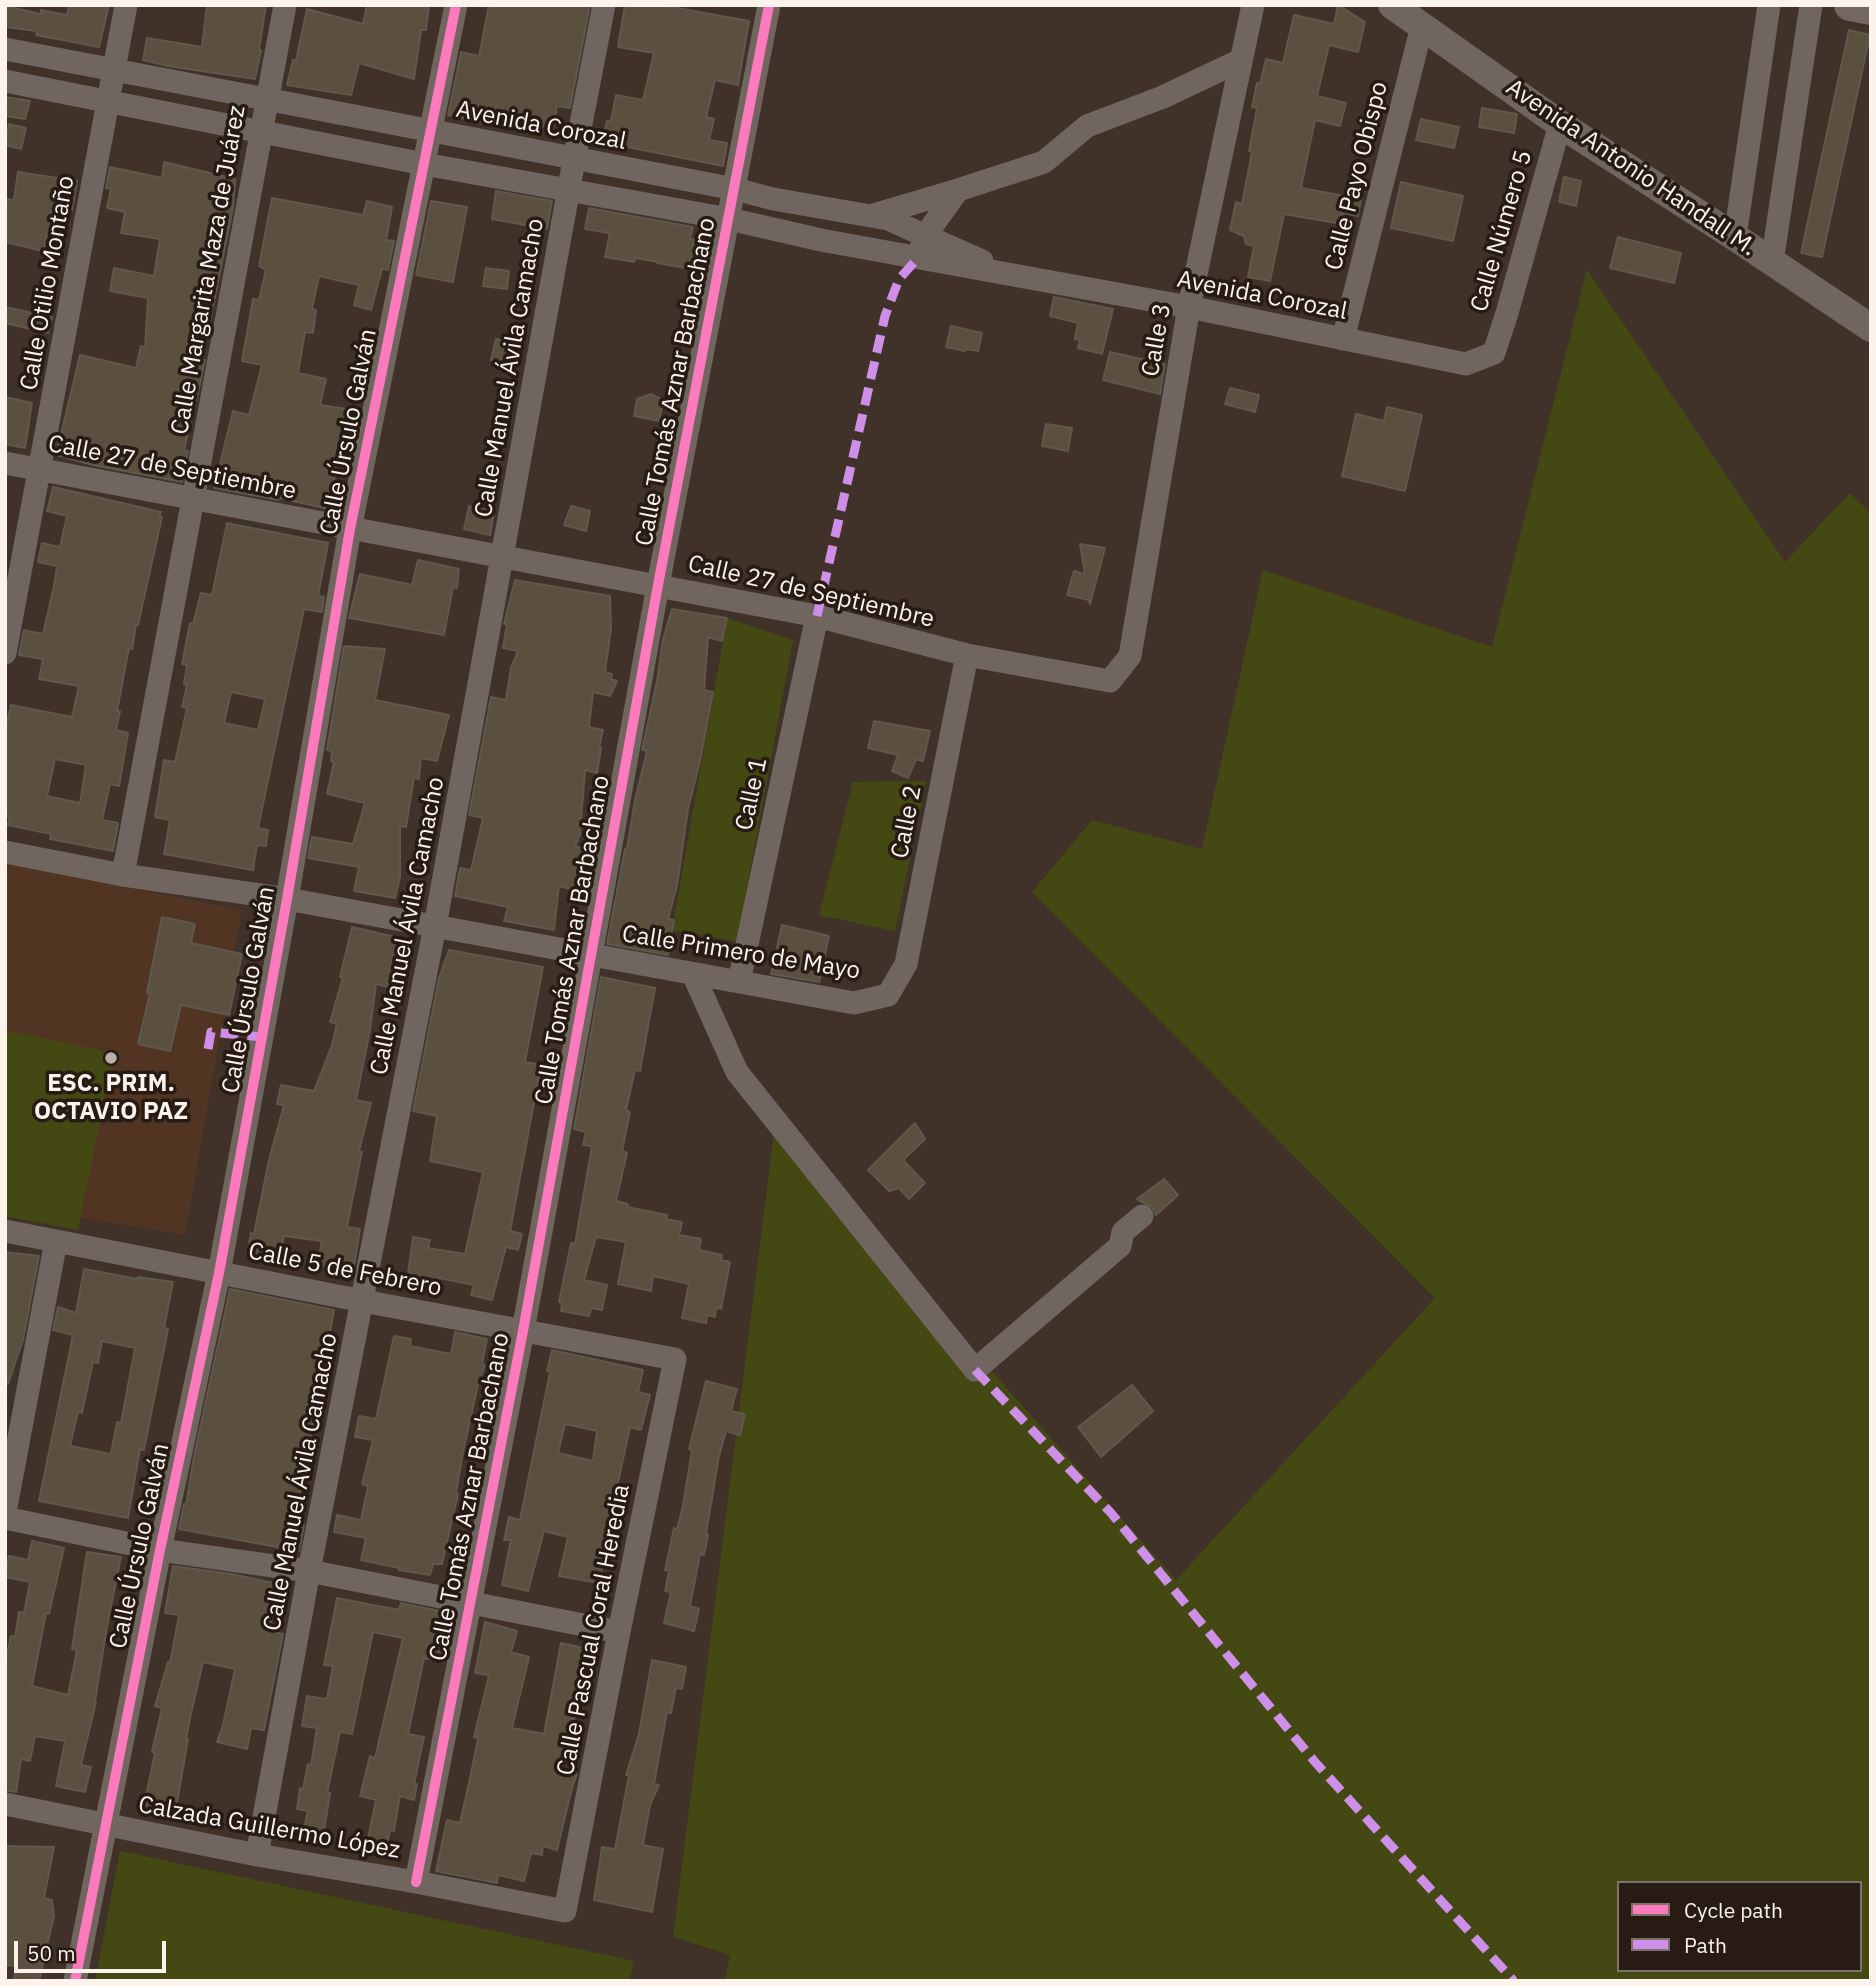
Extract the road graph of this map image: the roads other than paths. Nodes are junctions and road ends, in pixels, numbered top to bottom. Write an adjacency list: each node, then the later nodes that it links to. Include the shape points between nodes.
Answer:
1 (126, 5): 15 (street, Calle Otilio Montaño)
2 (285, 5): 17 (street, Calle Margarita Maza de Juárez)
3 (456, 5): 21 (street, Calle Úrsulo Galván)
4 (604, 5): 22 (street, Calle Manuel Ávila Camacho)
5 (769, 5): 25 (street, Calle Tomás Aznar Barbachano)
6 (1253, 5): 14 (street, Calle 3)
7 (1392, 5): 12 (street, Avenida Antonio Handall M.)
8 (1769, 5): 30 (street)
9 (1811, 5): 32 (street)
10 (1850, 5): 11 (main road)
11 (1871, 9)
12 (1422, 26): 19 (street, Avenida Antonio Handall M.); 36 (street, Calle Payo Obispo)
13 (5, 49): 15 (street, Avenida Corozal)
14 (1241, 60): 26 (street, via 1087,126 1044,162); 34 (street, Calle 3)
15 (114, 69): 17 (street, Avenida Corozal); 18 (street, Calle Otilio Montaño)
16 (5, 81): 18 (street, Avenida Corozal)
17 (267, 98): 20 (street, Calle Margarita Maza de Juárez); 21 (street, Avenida Corozal)
18 (108, 102): 20 (street, Avenida Corozal); 39 (street, Calle Otilio Montaño)
19 (1560, 124): 30 (street, Avenida Antonio Handall M.); 37 (street, Calle Número 5)
20 (261, 131): 23 (street, Avenida Corozal); 40 (street, Calle Margarita Maza de Juárez)
21 (432, 132): 22 (street, Avenida Corozal); 23 (street, Calle Úrsulo Galván)
22 (574, 160): 24 (street, Calle Manuel Ávila Camacho); 25 (street, Avenida Corozal)
23 (424, 164): 24 (street, Avenida Corozal); 41 (street, Calle Úrsulo Galván)
24 (569, 189): 28 (street, Avenida Corozal); 42 (street, Calle Manuel Ávila Camacho)
25 (735, 189): 27 (street, Avenida Corozal); 28 (street, Calle Tomás Aznar Barbachano)
26 (958, 190): 27 (street); 29 (street)
27 (870, 216): 29 (street, Avenida Corozal)
28 (729, 219): 31 (street, Avenida Corozal); 43 (street, Calle Tomás Aznar Barbachano)
29 (925, 236): 31 (street); 33 (street, Avenida Corozal)
30 (1735, 237): 32 (street, Avenida Antonio Handall M.)
31 (918, 258): 33 (street, Avenida Corozal)
32 (1772, 262): 35 (street, Avenida Antonio Handall M.)
33 (1017, 276): 34 (street, Avenida Corozal)
34 (1189, 307): 36 (street, Avenida Corozal); 47 (street, Calle 3, via 1129,656)
35 (1871, 328)
36 (1343, 339): 37 (street, Avenida Corozal, via 1466,364)
37 (1494, 353)
38 (5, 463): 39 (street, Calle 27 de Septiembre)
39 (41, 470): 40 (street, Calle 27 de Septiembre); 45 (street, Calle Otilio Montaño)
40 (194, 499): 41 (street, Calle 27 de Septiembre); 49 (street, Calle Margarita Maza de Juárez)
41 (350, 529): 42 (street, Calle 27 de Septiembre); 50 (street, Calle Úrsulo Galván)
42 (503, 558): 43 (street, Calle 27 de Septiembre); 51 (street, Calle Manuel Ávila Camacho)
43 (658, 585): 44 (street, Calle 27 de Septiembre); 52 (street, Calle Tomás Aznar Barbachano)
44 (817, 616): 46 (street, Calle 27 de Septiembre); 54 (street, Calle 1)
45 (5, 653)
46 (967, 654): 47 (street, Calle 27 de Septiembre); 55 (street, Calle 2, via 906,964)
47 (1110, 681)
48 (5, 852): 49 (street, Calle Primero de Mayo)
49 (123, 875): 50 (street, Calle Primero de Mayo)
50 (287, 899): 51 (street, Calle Primero de Mayo); 59 (street, Calle Úrsulo Galván)
51 (435, 926): 52 (street, Calle Primero de Mayo); 60 (street, Calle Manuel Ávila Camacho)
52 (592, 955): 53 (street, Calle Primero de Mayo); 61 (street, Calle Tomás Aznar Barbachano)
53 (693, 974): 54 (street, Calle Primero de Mayo); 56 (street, via 737,1072 975,1370 1121,1246 1123,1233)
54 (739, 982): 55 (street, Calle Primero de Mayo, via 854,1003)
55 (888, 995)
56 (1142, 1216)
57 (5, 1231): 58 (street, Calle 5 de Febrero)
58 (56, 1241): 59 (street, Calle 5 de Febrero); 63 (street)
59 (219, 1273): 60 (street, Calle 5 de Febrero); 65 (street, Calle Úrsulo Galván)
60 (363, 1301): 61 (street, Calle 5 de Febrero); 66 (street, Calle Manuel Ávila Camacho)
61 (523, 1331): 62 (street, Calle 5 de Febrero); 67 (street, Calle Tomás Aznar Barbachano)
62 (675, 1359): 68 (street, Calle Pascual Coral Heredia)
63 (5, 1512)
64 (5, 1518): 65 (street)
65 (160, 1549): 66 (street); 70 (street, Calle Úrsulo Galván)
66 (309, 1571): 67 (street); 71 (street, Calle Manuel Ávila Camacho)
67 (472, 1603): 68 (street); 72 (street, Calle Tomás Aznar Barbachano)
68 (619, 1632): 73 (street, Calle Pascual Coral Heredia)
69 (5, 1804): 70 (street, Calzada Guillermo López)
70 (106, 1825): 71 (street, Calzada Guillermo López); 74 (street, Calle Úrsulo Galván)
71 (257, 1855): 72 (street, Calzada Guillermo López)
72 (416, 1882): 73 (street, Calzada Guillermo López)
73 (565, 1911)
74 (75, 1981)

